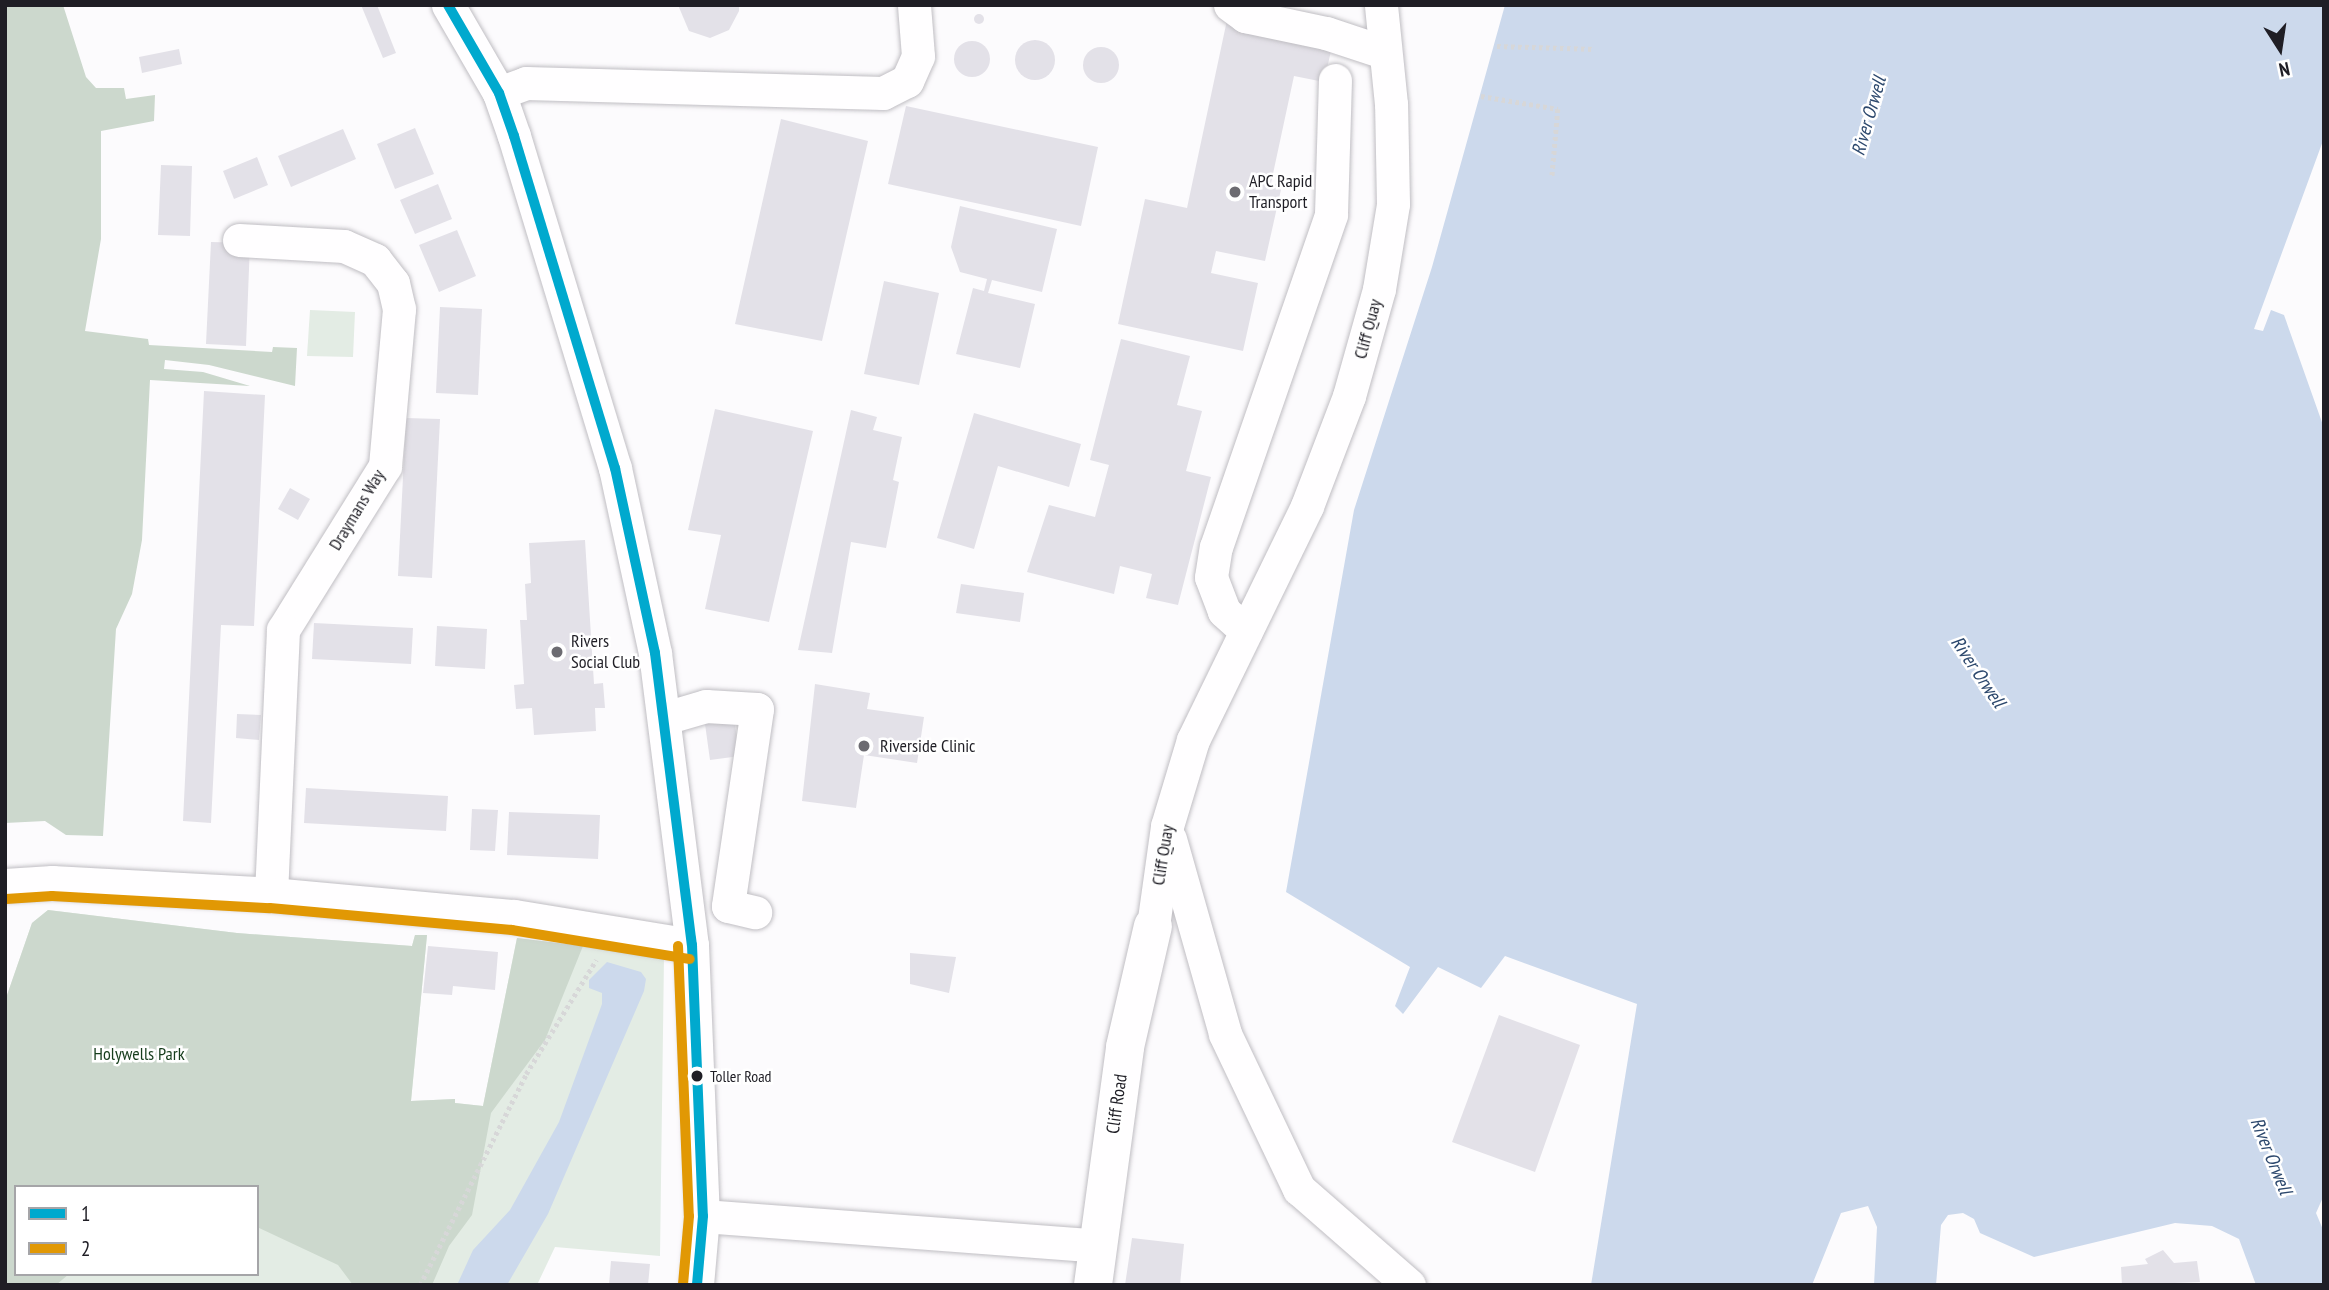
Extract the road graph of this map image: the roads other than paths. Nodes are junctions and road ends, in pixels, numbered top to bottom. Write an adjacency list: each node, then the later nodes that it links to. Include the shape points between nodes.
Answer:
1 (448, 5): 7 (street)
2 (914, 5): 7 (street, via 918,56 907,81 883,93 526,83)
3 (1230, 5): 5 (street, via 1245,16 1326,33)
4 (1381, 5): 5 (street, Cliff Quay)
5 (1383, 52): 9 (street, Cliff Quay, via 1391,104 1393,204 1378,289 1349,396 1307,506)
6 (1335, 80): 9 (street, via 1331,214 1216,547 1211,577 1224,611)
7 (499, 93): 10 (street, via 615,468)
8 (239, 240): 13 (street, Draymans Way, via 344,246 375,260 393,283 399,309 385,466 283,630)
9 (1246, 631): 11 (street, Cliff Quay, via 1193,740)
10 (665, 718): 14 (street, via 706,706 757,709 728,906); 16 (street)
11 (1167, 827): 15 (street, Cliff Quay); 21 (street, via 1225,1034 1300,1189)
12 (5, 885): 13 (street, via 108,884)
13 (271, 894): 16 (street, via 615,929)
14 (755, 912)
15 (1153, 926): 18 (main road, Cliff Road, via 1125,1047)
16 (692, 945): 17 (street)
17 (703, 1216): 18 (street); 19 (street)
18 (1099, 1246): 20 (main road, Cliff Road)
19 (697, 1285)
20 (1093, 1285)
21 (1409, 1285)

